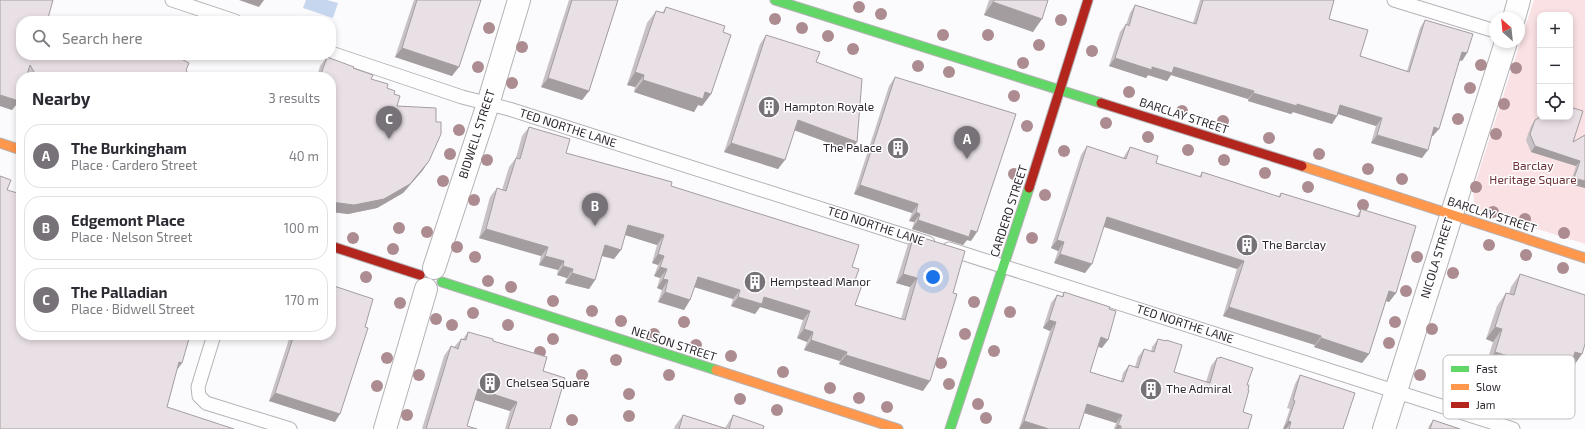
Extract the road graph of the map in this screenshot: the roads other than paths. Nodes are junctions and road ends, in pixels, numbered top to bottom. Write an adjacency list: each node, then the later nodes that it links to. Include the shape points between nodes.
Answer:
1 (172, 0): 8 (lane)
2 (519, 0): 13 (street, BIDWELL STREET)
3 (775, 0): 12 (street, BARCLAY STREET)
4 (1088, 0): 12 (street, CARDERO STREET)
5 (1394, 0): 9 (lane)
6 (1519, 0): 7 (street)
7 (1516, 12)
8 (219, 16)
9 (1489, 29)
10 (1504, 48): 16 (street, NICOLA STREET)
11 (336, 55): 13 (lane, TED NORTHE LANE)
12 (1061, 90): 16 (street, BARCLAY STREET); 19 (street, CARDERO STREET)
13 (488, 104): 19 (lane, TED NORTHE LANE); 20 (street, BIDWELL STREET)
14 (0, 143): 15 (street)
15 (16, 148)
16 (1451, 215): 18 (street, BARCLAY STREET); 22 (street, NICOLA STREET)
17 (336, 248): 20 (street, NELSON STREET)
18 (1585, 258)
19 (1003, 267): 22 (lane, TED NORTHE LANE); 28 (street, CARDERO STREET)
20 (431, 279): 26 (street, BIDWELL STREET); 27 (street, NELSON STREET)
21 (212, 340): 25 (lane, via 198,387 199,396 206,403)
22 (1396, 391): 23 (lane, TED NORTHE LANE); 29 (street, NICOLA STREET)
23 (1443, 406)
24 (1482, 419): 30 (lane, TED NORTHE LANE)
25 (290, 429)
26 (385, 429)
27 (898, 429)
28 (950, 429)
29 (1384, 429)
30 (1513, 429)

